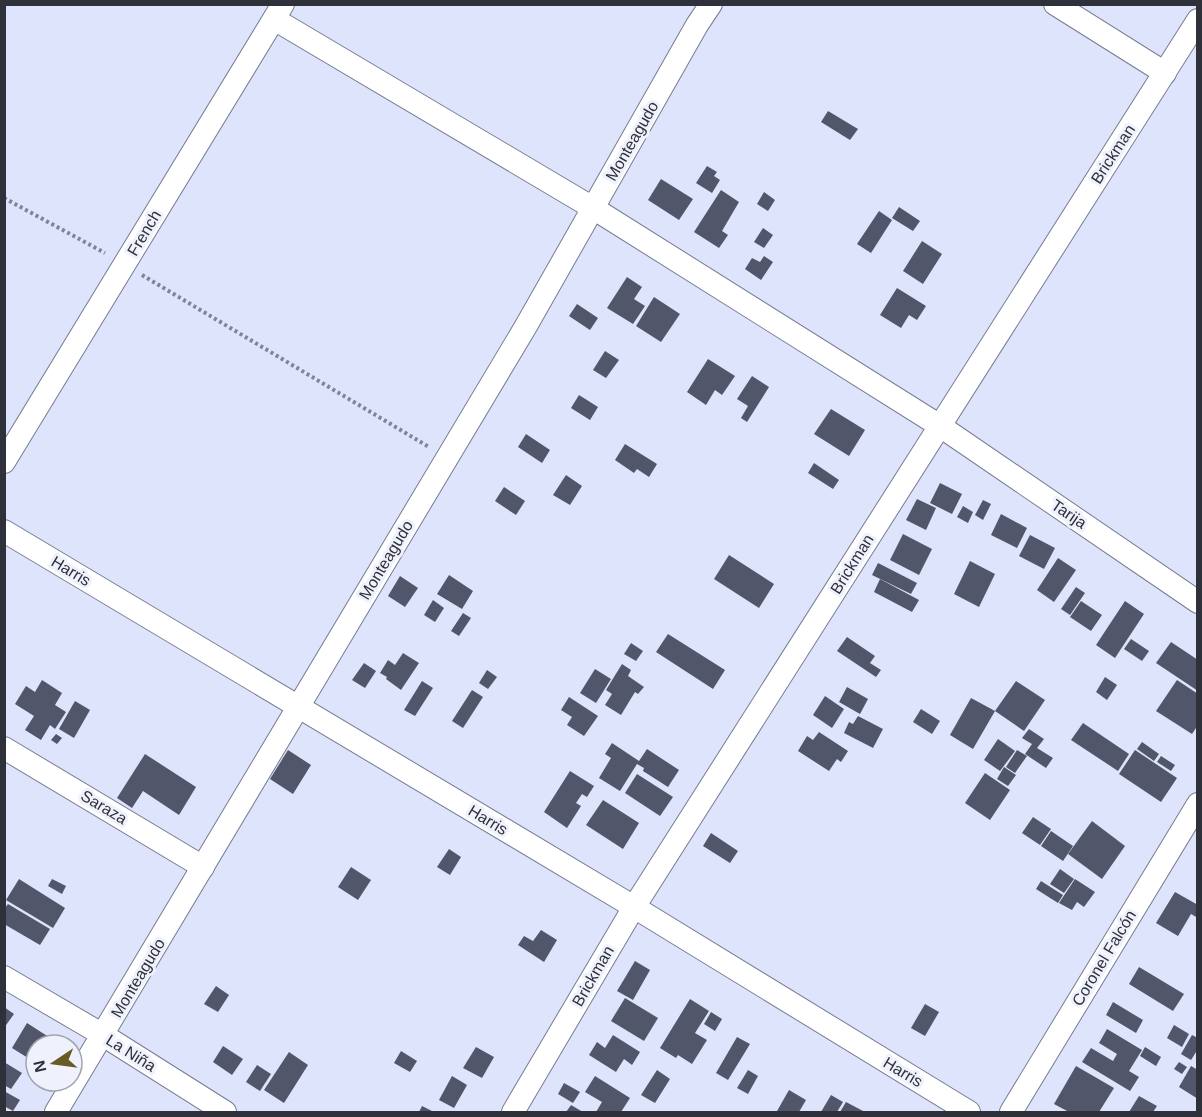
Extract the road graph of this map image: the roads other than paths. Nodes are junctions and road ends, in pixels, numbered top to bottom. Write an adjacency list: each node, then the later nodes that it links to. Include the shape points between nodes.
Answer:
1 (711, 4): 6 (street, Monteagudo)
2 (1055, 4): 5 (street)
3 (278, 12): 6 (street, Tarija); 8 (street, French)
4 (1197, 20): 5 (street, Brickman)
5 (1165, 73): 7 (street, Brickman)
6 (593, 208): 7 (street, Tarija); 11 (street, Monteagudo)
7 (940, 426): 10 (street, Tarija); 15 (street, Brickman)
8 (4, 462)
9 (4, 531): 11 (street, Harris)
10 (1197, 602)
11 (299, 707): 14 (street, Monteagudo); 15 (street, Harris)
12 (4, 748): 14 (street, Saraza)
13 (1197, 804): 22 (street, Coronel Falcón)
14 (203, 867): 17 (street, Monteagudo)
15 (634, 907): 20 (street, Brickman); 21 (street, Harris)
16 (4, 977): 17 (street, La Niña)
17 (103, 1035): 18 (street, Monteagudo); 19 (street, La Niña)
18 (56, 1113)
19 (225, 1113)
20 (513, 1113)
21 (969, 1113)
22 (1011, 1113)

